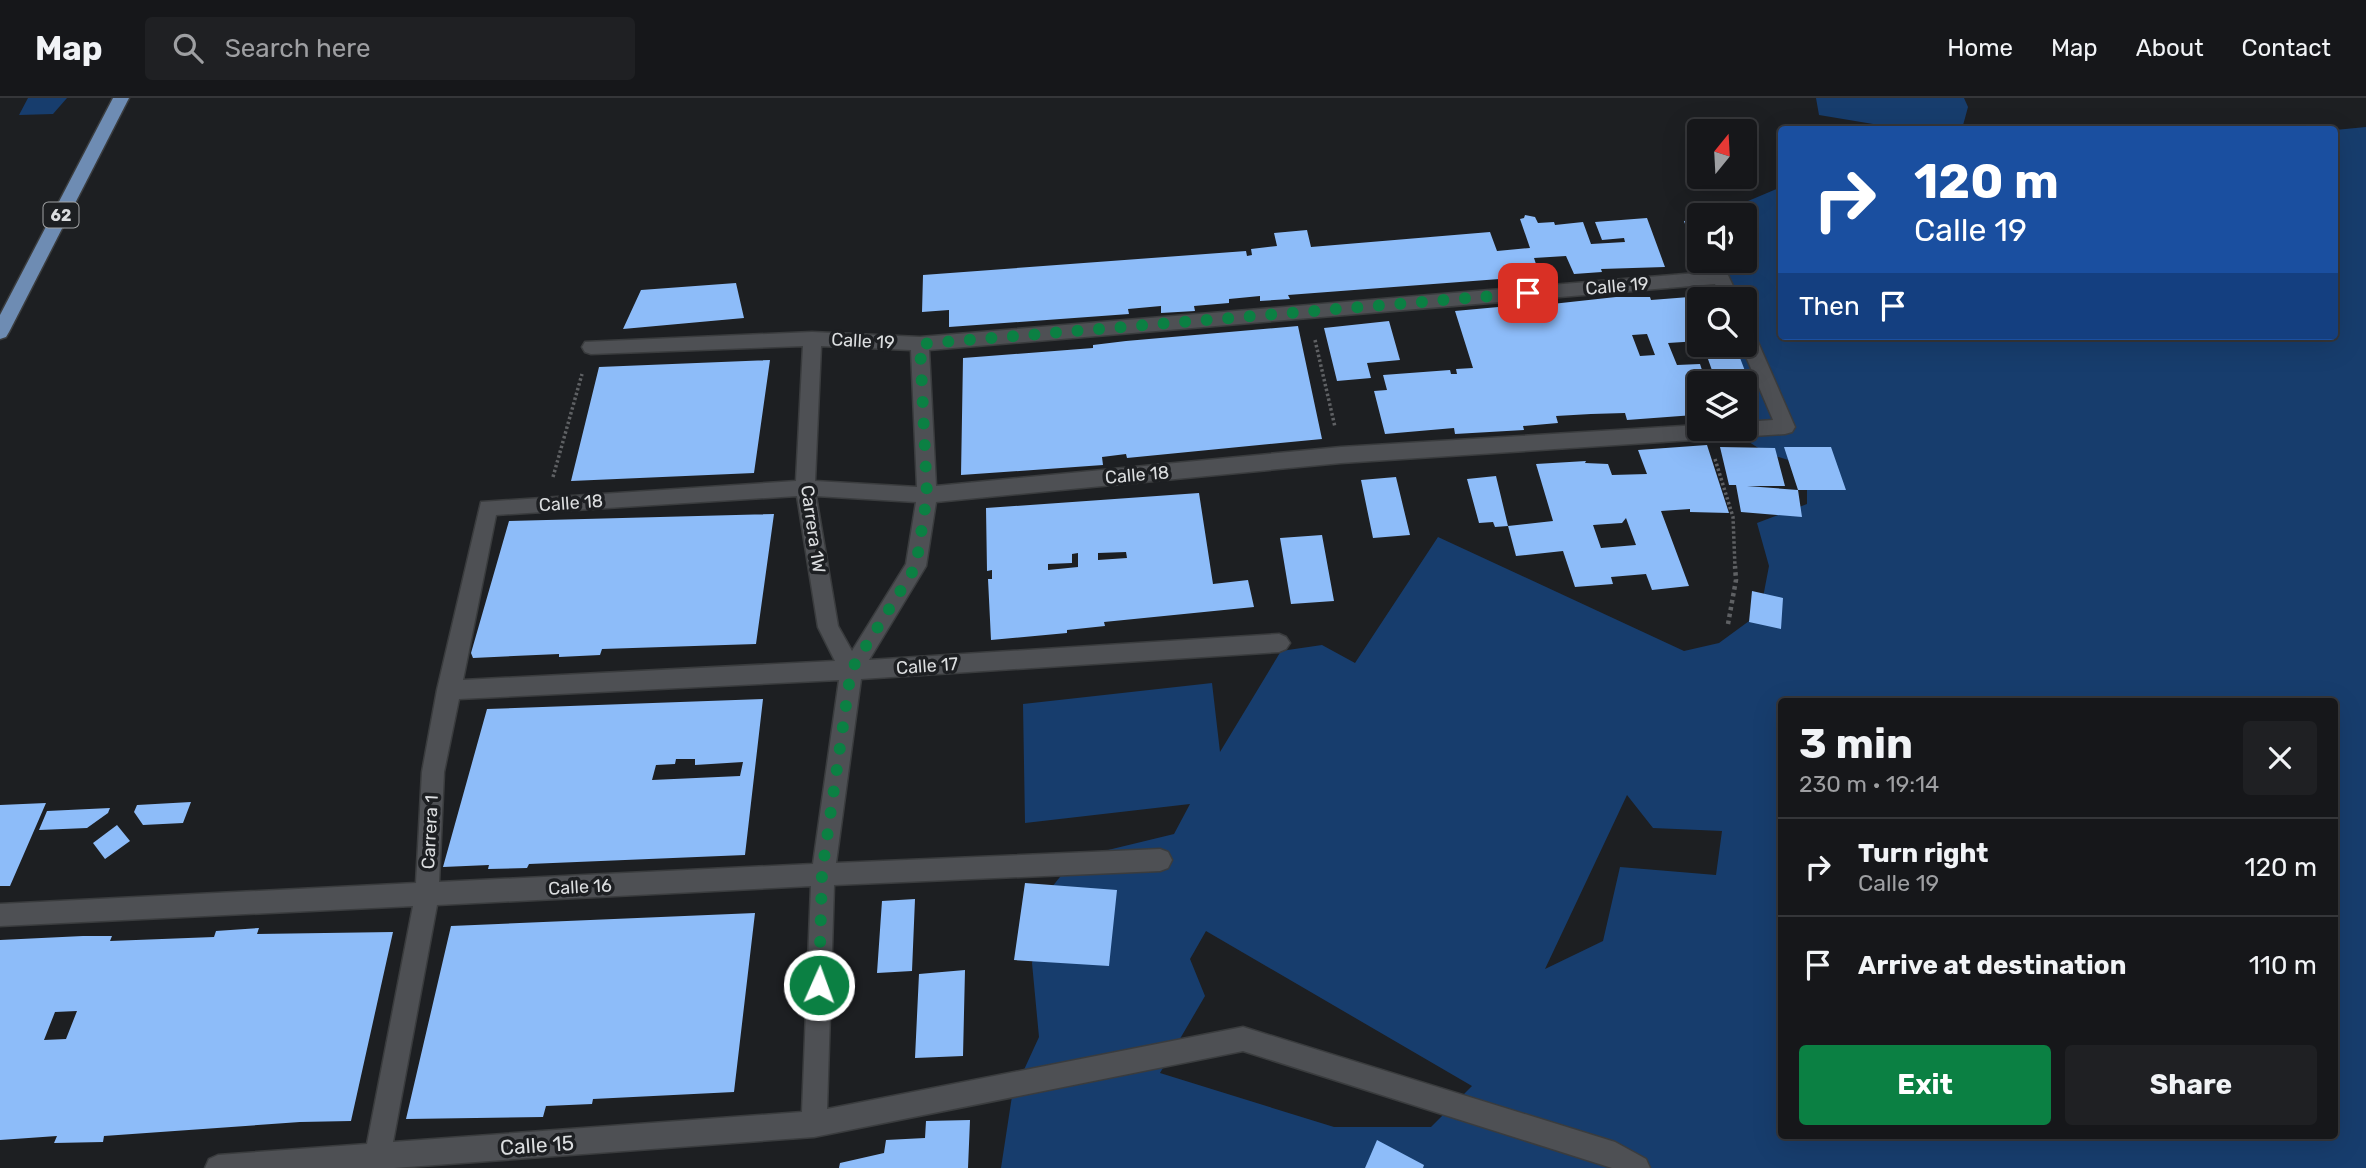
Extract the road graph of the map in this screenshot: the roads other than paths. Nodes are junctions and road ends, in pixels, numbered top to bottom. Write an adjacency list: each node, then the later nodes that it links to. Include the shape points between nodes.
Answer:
1 (121, 98): 3 (main road, 62)
2 (1725, 287): 5 (street, Calle 19, via 1721,277)
3 (0, 332)
4 (812, 339): 5 (street, Calle 19); 6 (street, Calle 19); 8 (street, Carrera 1W)
5 (920, 344): 9 (street)
6 (591, 347)
7 (1755, 357): 9 (street, Calle 18, via 1785,427 1341,456)
8 (805, 488): 9 (street, Calle 18); 10 (street, Calle 18); 12 (street, Carrera 1W, via 828,627)
9 (927, 495): 12 (street, via 916,566)
10 (488, 508): 13 (street, Carrera 1)
11 (1279, 643): 12 (street, Calle 17)
12 (851, 670): 13 (street, Calle 17); 15 (street)
13 (448, 690): 16 (street, Carrera 1, via 433,772)
14 (1160, 860): 15 (street, Calle 16)
15 (822, 873): 16 (street, Calle 16); 18 (street)
16 (427, 895): 17 (street, Calle 16); 19 (street, Carrera 1)
17 (0, 915)
18 (814, 1124): 19 (street, Calle 15); 21 (street, Calle 15, via 1243,1039 1615,1155)
19 (377, 1157): 20 (street, Calle 15)
20 (218, 1168)
21 (1637, 1168)

